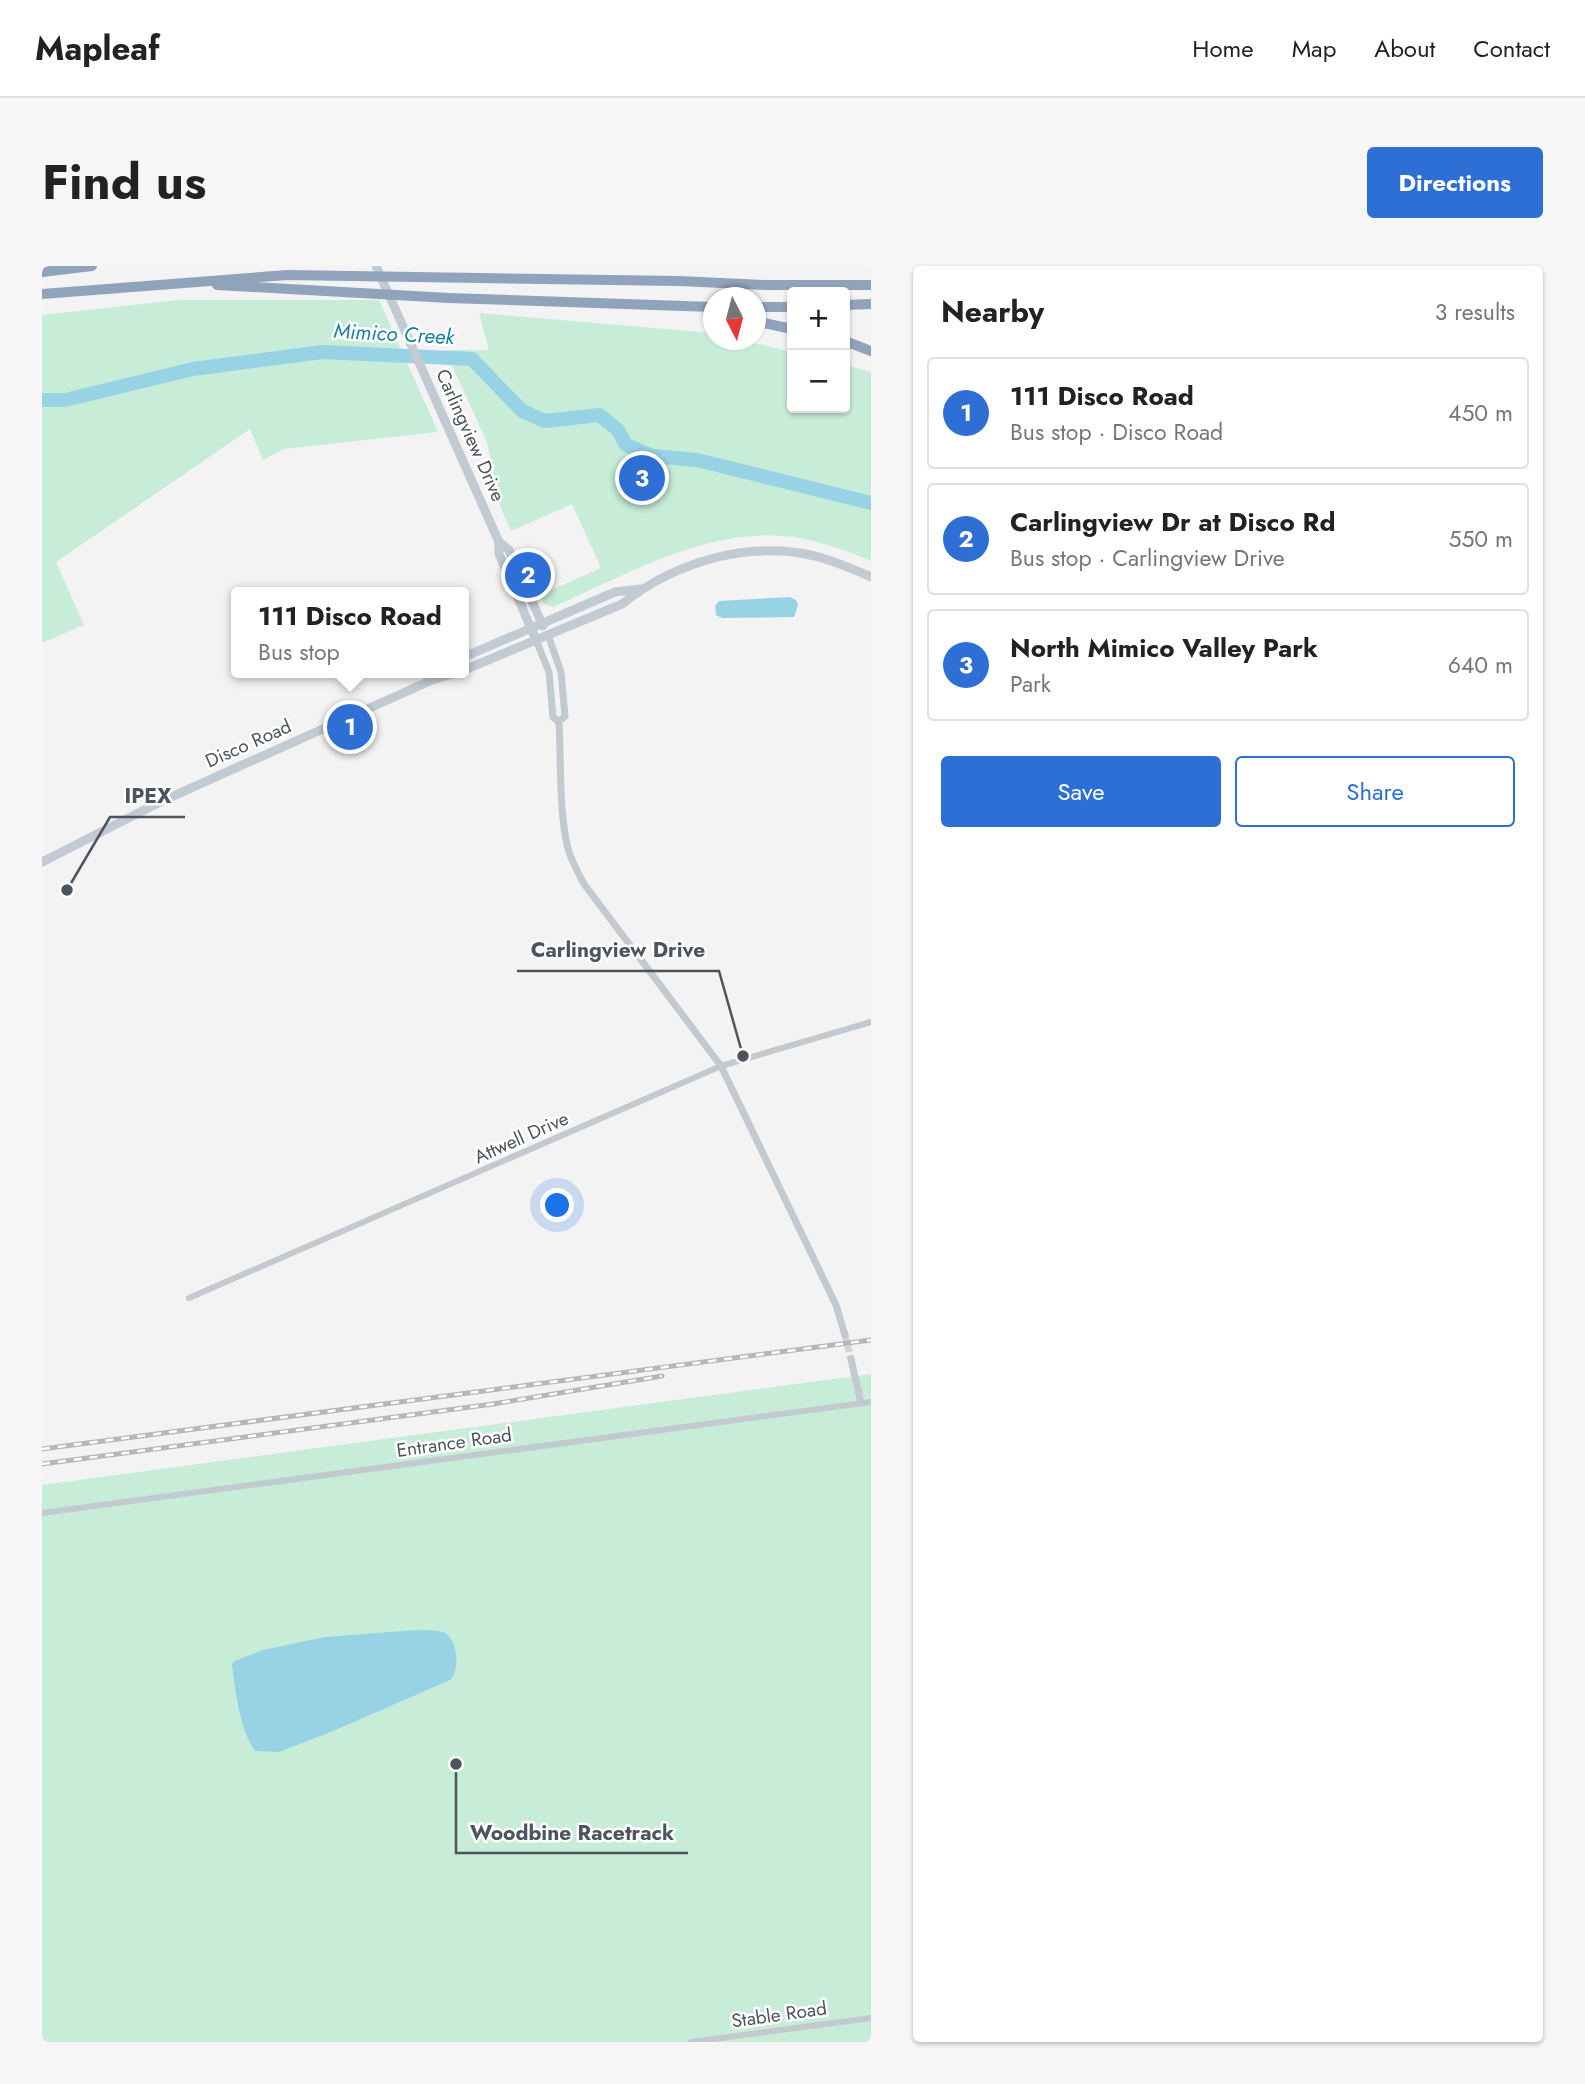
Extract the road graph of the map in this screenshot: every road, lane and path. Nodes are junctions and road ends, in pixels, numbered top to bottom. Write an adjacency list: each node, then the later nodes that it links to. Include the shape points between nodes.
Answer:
1 (92, 266): 3 (highway)
2 (376, 266): 16 (main road, Carlingview Drive)
3 (42, 272)
4 (200, 283): 5 (highway, via 276,275 364,275); 6 (highway); 11 (highway)
5 (871, 285)
6 (42, 294)
7 (871, 304): 8 (highway)
8 (850, 305)
9 (766, 307): 10 (highway)
10 (787, 307)
11 (703, 309)
12 (766, 323): 13 (highway)
13 (787, 328)
14 (850, 343): 15 (highway)
15 (871, 351)
16 (499, 542): 19 (main road, Carlingview Drive, via 509,550); 20 (main road, Carlingview Drive, via 499,554)
17 (871, 577): 18 (main road, via 813,556 767,551 704,560)
18 (640, 589): 19 (main road, via 615,592); 21 (main road, via 622,604)
19 (542, 623): 20 (main road); 21 (main road, Carlingview Drive)
20 (531, 628): 22 (main road, Carlingview Drive); 23 (main road)
21 (548, 635): 22 (main road); 26 (street, Carlingview Drive, via 561,672 565,716)
22 (536, 640): 24 (main road); 26 (street, Carlingview Drive, via 549,672 553,717)
23 (469, 655)
24 (469, 668)
25 (430, 678): 27 (main road, Disco Road, via 170,797)
26 (559, 722): 29 (street, Carlingview Drive, via 564,821 575,865 584,884)
27 (42, 862)
28 (871, 1023): 29 (street, Attwell Drive)
29 (721, 1066): 30 (street, Attwell Drive); 31 (street, Carlingview Drive, via 836,1306)
30 (189, 1298)
31 (845, 1335)
32 (850, 1359): 34 (street)
33 (871, 1402): 34 (street, Entrance Road)
34 (860, 1403): 35 (street, Entrance Road)
35 (42, 1513)
36 (871, 2018): 37 (street, Stable Road)
37 (691, 2042)

